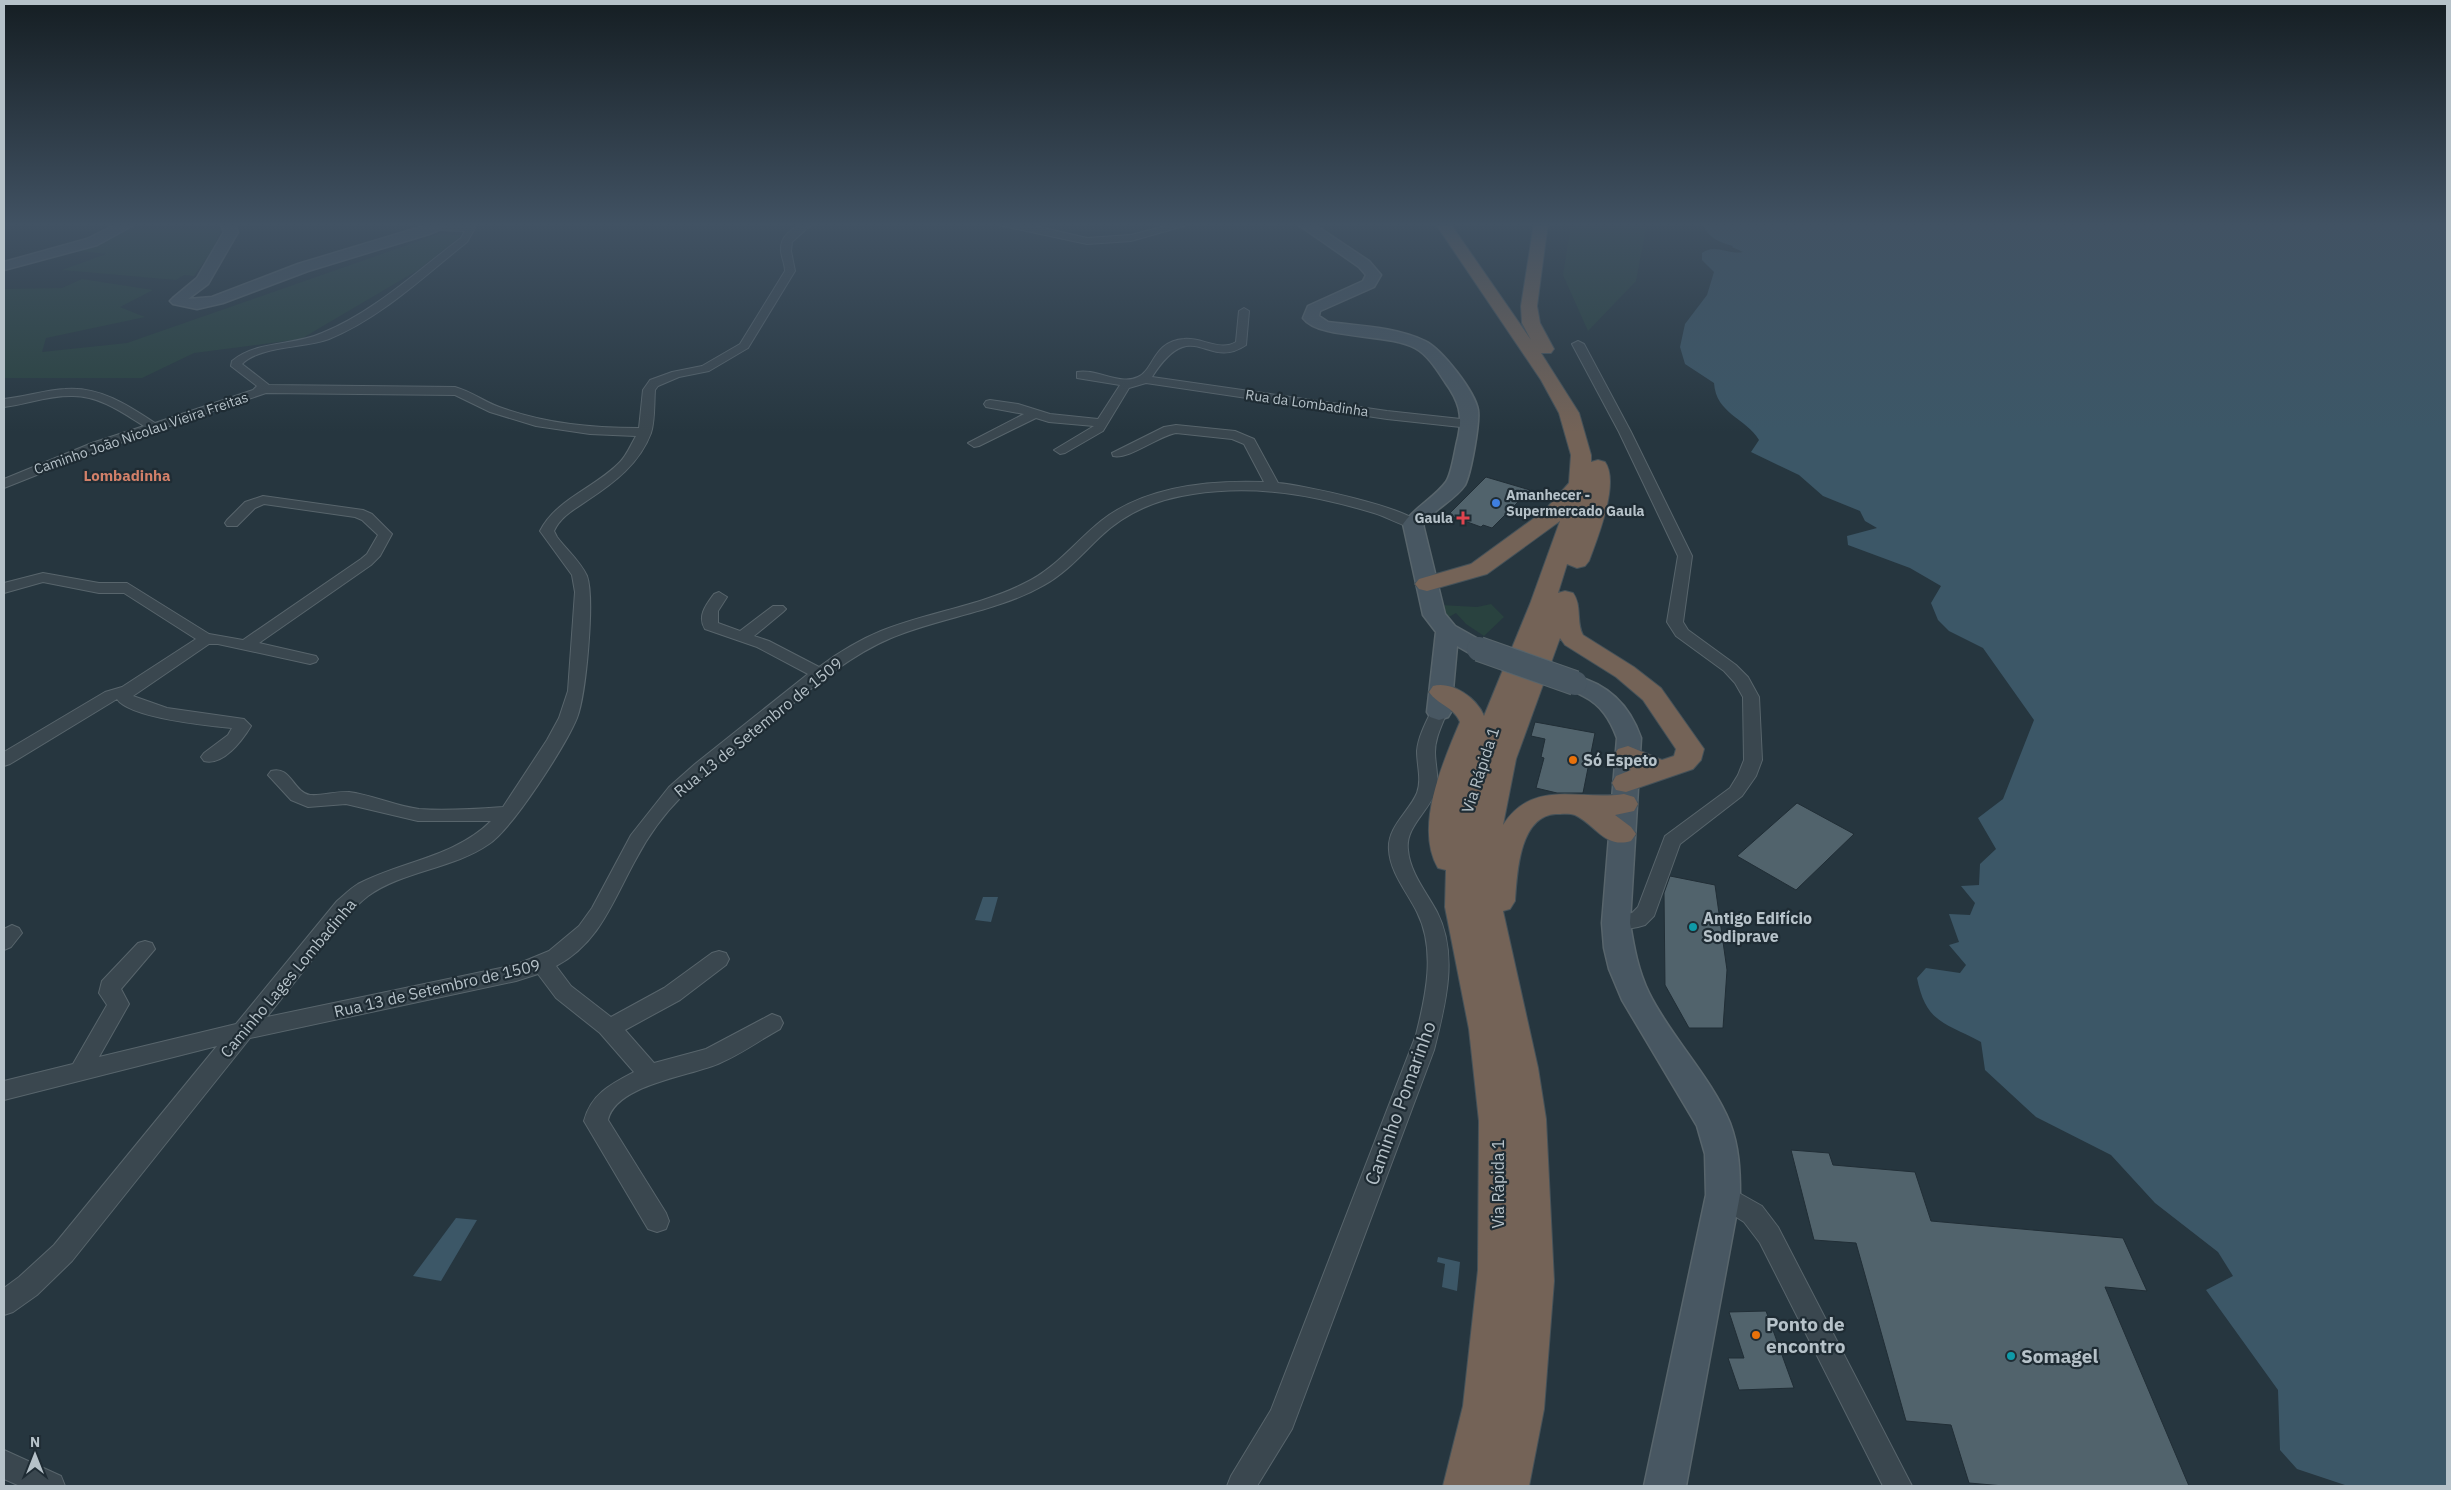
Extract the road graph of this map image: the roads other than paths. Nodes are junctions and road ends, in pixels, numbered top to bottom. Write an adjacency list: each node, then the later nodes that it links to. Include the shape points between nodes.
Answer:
1 (187, 293): 2 (main road, via 178,301 199,304)
2 (236, 293)
3 (396, 293): 13 (street, Caminho João Nicolau Vieira Freitas, via 349,323 314,340 239,359 237,366 259,381)
4 (778, 293): 20 (street, Caminho Lages Lombadinha, via 749,342 705,369 676,374 654,383 649,390)
5 (1350, 293): 18 (main road, via 1313,309 1311,318 1324,326 1403,338 1430,350 1464,396)
6 (1489, 293): 24 (highway, Via Rápida 1, via 1569,413 1581,455)
7 (1531, 293): 31 (highway, Via Rápida 1, via 1531,323 1585,412 1597,454 1600,483 1597,509)
8 (1244, 311): 11 (street, via 1239,347 1176,343 1157,360)
9 (1578, 344): 50 (street, via 1685,556 1675,622 1682,633 1730,668 1751,697 1753,760 1747,776 1736,792 1672,840 1647,911 1638,920)
10 (1080, 375): 12 (street)
11 (1145, 379): 12 (street, Rua da Lombadinha); 18 (street, Rua da Lombadinha)
12 (1130, 383): 17 (street, via 1122,389)
13 (263, 389): 19 (street, Caminho João Nicolau Vieira Freitas, via 229,404); 20 (street, via 455,390 467,393 484,406 502,413 565,428)
14 (4, 402): 19 (street, via 84,393 120,405)
15 (990, 404): 16 (street)
16 (1034, 414): 17 (street); 21 (street)
17 (1103, 423): 22 (street, via 1096,431)
18 (1470, 424): 28 (main road, via 1456,483)
19 (152, 426): 25 (street, Caminho João Nicolau Vieira Freitas)
20 (645, 432): 48 (street, Caminho Lages Lombadinha, via 626,464 598,488 562,511 547,531 579,575 582,592 576,691 568,718 556,740)
21 (974, 443)
22 (1060, 450)
23 (1118, 454): 26 (street, via 1170,430 1235,435 1249,442)
24 (1581, 482): 29 (highway, via 1552,516 1478,569 1454,575); 49 (highway, Via Rápida 1, via 1568,532 1472,787 1461,847)
25 (4, 484)
26 (1273, 486): 28 (street, Rua 13 de Setembro de 1509, via 1392,513); 39 (street, Rua 13 de Setembro de 1509, via 1205,489 1146,502 1119,515 1093,534 1060,568 1034,586 1006,598 883,636 857,648)
27 (232, 523): 37 (street, via 256,502 272,500 358,513 385,534 366,562)
28 (1413, 524): 29 (main road)
29 (1425, 573): 34 (main road, via 1434,615)
30 (4, 588): 36 (street, via 43,577 99,588 127,588)
31 (1565, 594): 45 (highway, via 1568,630 1574,640 1646,689 1690,749 1687,760); 52 (highway, Via Rápida 1, via 1502,759 1492,801 1485,858 1488,919)
32 (719, 597): 35 (street, via 708,621 711,626)
33 (778, 609): 35 (street)
34 (1447, 631): 41 (main road); 42 (main road, bridge, via 1479,649 1599,694 1618,711 1629,738)
35 (742, 637): 39 (street, via 763,644)
36 (204, 639): 37 (street); 40 (street)
37 (246, 645): 38 (street)
38 (310, 659)
39 (820, 674): 54 (street, Rua 13 de Setembro de 1509, via 686,782 661,807 626,859 593,923 563,953)
40 (128, 691): 43 (street, via 126,700 138,706 169,715 242,726 234,739); 44 (street, via 111,696)
41 (1440, 702): 49 (highway, via 1461,702 1473,722 1451,778 1444,814 1446,846); 66 (street, Caminho Pomarinho, via 1426,750 1429,784 1426,795 1398,843 1402,862 1432,923 1438,956 1438,993 1423,1050 1282,1419)
42 (1628, 755): 45 (highway, via 1640,763); 47 (main road)
43 (210, 757)
44 (4, 760)
45 (1660, 769): 47 (highway)
46 (277, 775): 48 (street, via 298,796 308,801 346,798 418,815)
47 (1624, 807): 50 (main road); 52 (highway, via 1543,806 1526,813 1516,826 1504,864)
48 (509, 813): 57 (street, Caminho Lages Lombadinha, via 485,838 466,850 363,890 344,906)
49 (1461, 906): 67 (highway, Via Rápida 1, via 1486,1029 1497,1121 1498,1270 1485,1406)
50 (1616, 924): 61 (main road, via 1624,969 1637,1000 1713,1123 1722,1154)
51 (145, 949): 58 (street, via 110,987 110,993 118,1004)
52 (1494, 952): 68 (highway, Via Rápida 1, via 1528,1119 1534,1281 1522,1409)
53 (719, 959): 56 (street, via 672,994)
54 (545, 964): 56 (street, via 556,987); 57 (street, Rua 13 de Setembro de 1509, via 516,973)
55 (772, 1023): 59 (street, via 712,1057)
56 (609, 1028): 59 (street)
57 (243, 1031): 58 (street, Rua 13 de Setembro de 1509); 63 (street, Caminho Lages Lombadinha, via 63,1253 28,1286)
58 (79, 1073): 60 (street, Rua 13 de Setembro de 1509)
59 (650, 1074): 62 (street, via 605,1101 597,1111 596,1121)
60 (4, 1090)
61 (1723, 1195): 69 (main road); 70 (street, via 1753,1214 1769,1235)
62 (657, 1221)
63 (4, 1303)
64 (4, 1464): 65 (street)
65 (51, 1486)
66 (1241, 1486)
67 (1466, 1486)
68 (1506, 1486)
69 (1665, 1486)
70 (1898, 1486)

